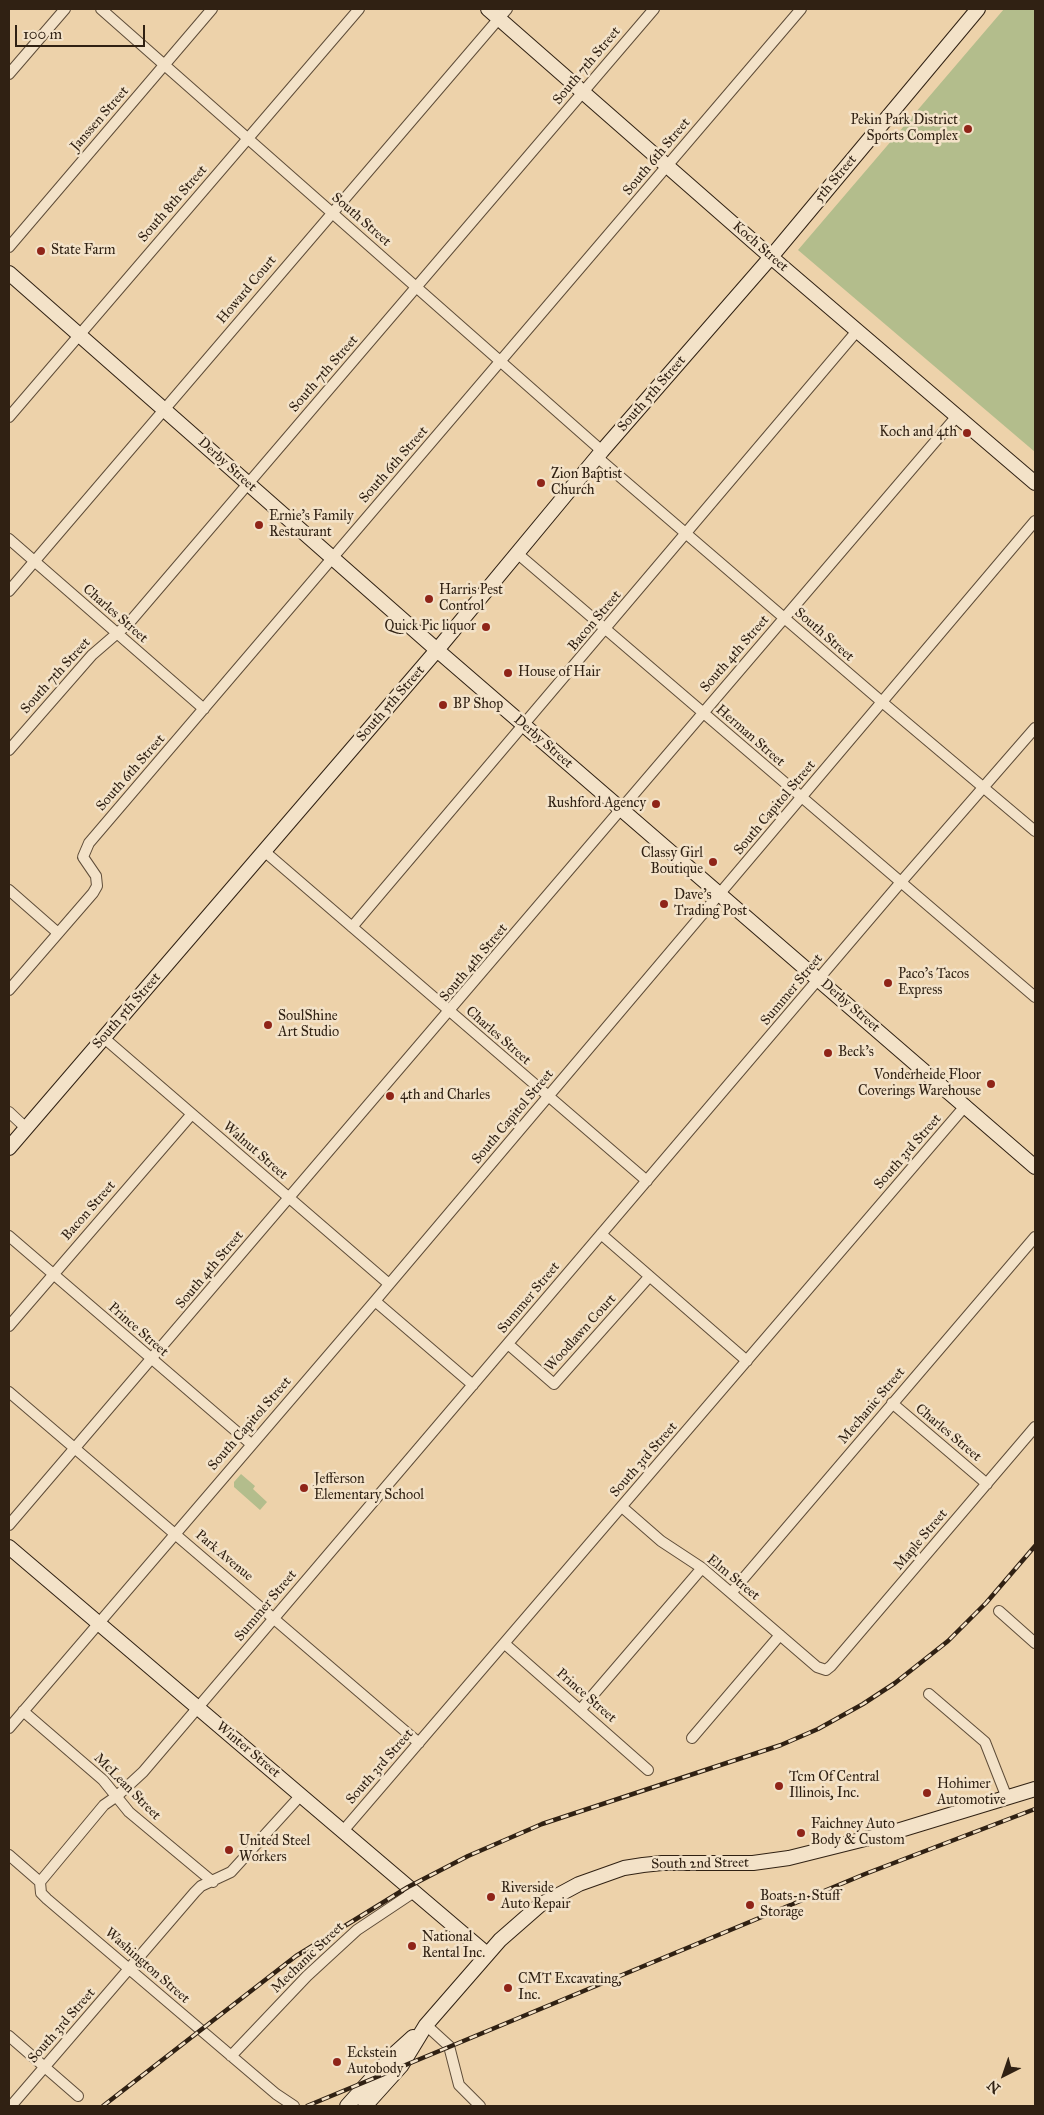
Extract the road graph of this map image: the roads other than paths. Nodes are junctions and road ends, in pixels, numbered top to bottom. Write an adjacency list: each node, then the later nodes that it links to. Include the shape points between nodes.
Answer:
1 (65, 9): 11 (street)
2 (101, 9): 10 (street, South Street)
3 (212, 9): 10 (street, Janssen Street)
4 (359, 9): 13 (street, South 8th Street)
5 (488, 9): 9 (street, Koch Street)
6 (654, 9): 12 (street, South 7th Street)
7 (801, 9): 14 (street, South 6th Street)
8 (978, 9): 17 (street, 5th Street)
9 (503, 14): 12 (street, Koch Street); 15 (street, Howard Court)
10 (164, 65): 13 (street, South Street); 16 (street, Janssen Street)
11 (9, 74)
12 (583, 92): 14 (street, Koch Street); 19 (street, South 7th Street)
13 (247, 138): 15 (street, South Street); 21 (street, South 8th Street)
14 (667, 166): 17 (street, Koch Street); 22 (street, South 6th Street)
15 (331, 212): 19 (street, South Street); 23 (street, Howard Court)
16 (9, 247)
17 (770, 257): 20 (street, Koch Street); 26 (street, South 5th Street)
18 (9, 273): 21 (street, Derby Street)
19 (416, 287): 22 (street, South Street); 28 (street, South 7th Street)
20 (857, 331): 24 (street, Koch Street); 30 (street, Bacon Street)
21 (79, 334): 23 (street, Derby Street); 25 (street, South 8th Street)
22 (501, 362): 26 (street, South Street); 33 (street, South 6th Street)
23 (164, 409): 28 (street, Derby Street); 34 (street, Howard Court)
24 (957, 416): 27 (street, Koch Street); 36 (street, South 4th Street)
25 (9, 417)
26 (600, 454): 30 (street, South Street); 32 (street, South 5th Street)
27 (1035, 483)
28 (248, 484): 33 (street, Derby Street); 38 (street, South 7th Street)
29 (1035, 521): 40 (street, South Capitol Street)
30 (686, 534): 36 (street, South Street); 37 (street, Bacon Street)
31 (9, 540): 34 (street, Charles Street)
32 (518, 554): 37 (street, Herman Street); 39 (street, South 5th Street)
33 (332, 558): 39 (street, Derby Street); 41 (street, South 6th Street)
34 (34, 562): 35 (street, Howard Court); 38 (street, Charles Street)
35 (9, 591)
36 (784, 618): 40 (street, South Street); 42 (street, South 4th Street)
37 (606, 629): 42 (street, Herman Street); 43 (street, Bacon Street)
38 (118, 634): 41 (street, Charles Street); 45 (street, South 7th Street, via 83,664)
39 (437, 650): 43 (street, Derby Street); 50 (street, South 5th Street)
40 (882, 702): 46 (street, South Street); 47 (street, South Capitol Street)
41 (204, 709): 55 (street, South 6th Street, via 84,849 84,860 96,876 96,886)
42 (702, 713): 47 (street, Herman Street); 48 (street, South 4th Street)
43 (524, 726): 48 (street, Derby Street); 54 (street, Bacon Street)
44 (1035, 728): 46 (street, Summer Street)
45 (9, 750)
46 (984, 786): 49 (street, South Street); 51 (street, Summer Street)
47 (801, 798): 51 (street, Herman Street); 53 (street, South Capitol Street)
48 (622, 810): 53 (street, Derby Street); 59 (street, South 4th Street)
49 (1035, 831)
50 (264, 851): 54 (street, Charles Street); 60 (street, South 5th Street)
51 (901, 882): 56 (street, Summer Street); 58 (street, Herman Street)
52 (9, 890): 55 (street)
53 (719, 894): 56 (street, Derby Street); 61 (street, South Capitol Street)
54 (352, 927): 59 (street, Charles Street)
55 (58, 933): 57 (street, South 6th Street)
56 (820, 980): 62 (street, Derby Street); 68 (street, Summer Street)
57 (9, 990)
58 (1035, 996)
59 (450, 1012): 61 (street, Charles Street); 69 (street, South 4th Street)
60 (104, 1038): 64 (street, Walnut Street); 65 (street, South 5th Street)
61 (548, 1096): 68 (street, Charles Street); 75 (street, South Capitol Street)
62 (966, 1106): 67 (street, Derby Street); 80 (street, South 3rd Street)
63 (9, 1112): 65 (street)
64 (191, 1115): 69 (street, Walnut Street); 73 (street, Bacon Street)
65 (26, 1128): 66 (street, South 5th Street)
66 (9, 1148)
67 (1035, 1167)
68 (647, 1181): 70 (street, Summer Street)
69 (289, 1198): 75 (street, Walnut Street); 79 (street, South 4th Street)
70 (601, 1234): 74 (street); 78 (street, Summer Street)
71 (9, 1236): 73 (street, Prince Street)
72 (1035, 1237): 83 (street, Mechanic Street)
73 (53, 1274): 77 (street, Bacon Street); 79 (street, Prince Street)
74 (649, 1277): 78 (street, Woodlawn Court, via 554,1384); 80 (street)
75 (389, 1284): 76 (street, South Capitol Street)
76 (375, 1301): 81 (street); 85 (street, South Capitol Street)
77 (9, 1326)
78 (508, 1344): 81 (street, Summer Street)
79 (152, 1360): 85 (street, Prince Street); 86 (street, South 4th Street)
80 (747, 1361): 88 (street, South 3rd Street)
81 (473, 1385): 95 (street, Summer Street)
82 (9, 1392): 86 (street, Park Avenue)
83 (892, 1403): 87 (street, Charles Street); 93 (street, Mechanic Street)
84 (1035, 1427): 87 (street, Maple Street)
85 (251, 1444): 90 (street, South Capitol Street)
86 (76, 1448): 89 (street, South 4th Street); 90 (street, Park Avenue)
87 (987, 1484): 100 (street, Maple Street)
88 (622, 1507): 92 (street, Elm Street, via 661,1541); 99 (street, South 3rd Street)
89 (9, 1525)
90 (175, 1533): 95 (street, Park Avenue); 96 (street, South Capitol Street)
91 (9, 1547): 96 (street, Winter Street)
92 (702, 1568): 93 (street, Elm Street); 103 (street)
93 (731, 1593): 97 (street, Elm Street)
94 (999, 1611): 98 (street)
95 (274, 1617): 102 (street, Summer Street); 107 (street, Park Avenue)
96 (98, 1624): 102 (street, Winter Street); 104 (street, South Capitol Street)
97 (780, 1635): 100 (street, Elm Street, via 817,1667); 106 (street)
98 (1035, 1643)
99 (505, 1644): 103 (street, Prince Street); 107 (street, South 3rd Street)
100 (826, 1670)
101 (928, 1694): 112 (street, via 985,1742)
102 (198, 1708): 110 (street, Winter Street); 111 (street, Summer Street, via 143,1772)
103 (581, 1709): 108 (street, Prince Street)
104 (24, 1711): 105 (street, South Capitol Street); 111 (street, McLean Street)
105 (9, 1728)
106 (692, 1738)
107 (419, 1743): 113 (street, South 3rd Street)
108 (648, 1770)
109 (1035, 1789): 112 (street, South 2nd Street)
110 (301, 1795): 113 (street, Winter Street); 116 (street, South 3rd Street, via 236,1868)
111 (117, 1796): 115 (street, Summer Street, via 104,1805); 116 (street, McLean Street, via 129,1812)
112 (1007, 1798): 118 (street, South 2nd Street, via 897,1831 789,1858 753,1863 662,1863 624,1868 579,1884 543,1903)
113 (343, 1831): 117 (street, Winter Street)
114 (9, 1855): 115 (street, Washington Street)
115 (40, 1882): 119 (street, Washington Street, via 41,1893 47,1899)
116 (213, 1882): 119 (street, South 3rd Street, via 195,1892)
117 (414, 1892): 118 (street, Winter Street); 122 (street, Mechanic Street, via 357,1930 307,1976)
118 (487, 1954): 120 (street, South 2nd Street)
119 (130, 1969): 122 (street, Washington Street); 123 (street, South 3rd Street)
120 (426, 2025): 129 (street); 130 (street, South 2nd Street, via 400,2066); 131 (street, via 449,2046 459,2084)
121 (9, 2036): 123 (street)
122 (231, 2056): 124 (street, Washington Street)
123 (45, 2067): 125 (street); 126 (street, South 3rd Street)
124 (276, 2094): 127 (street, Washington Street); 128 (street, Washington Street)
125 (78, 2096)
126 (10, 2106)
127 (287, 2106)
128 (294, 2106)
129 (346, 2106)
130 (366, 2106)
131 (480, 2106)

